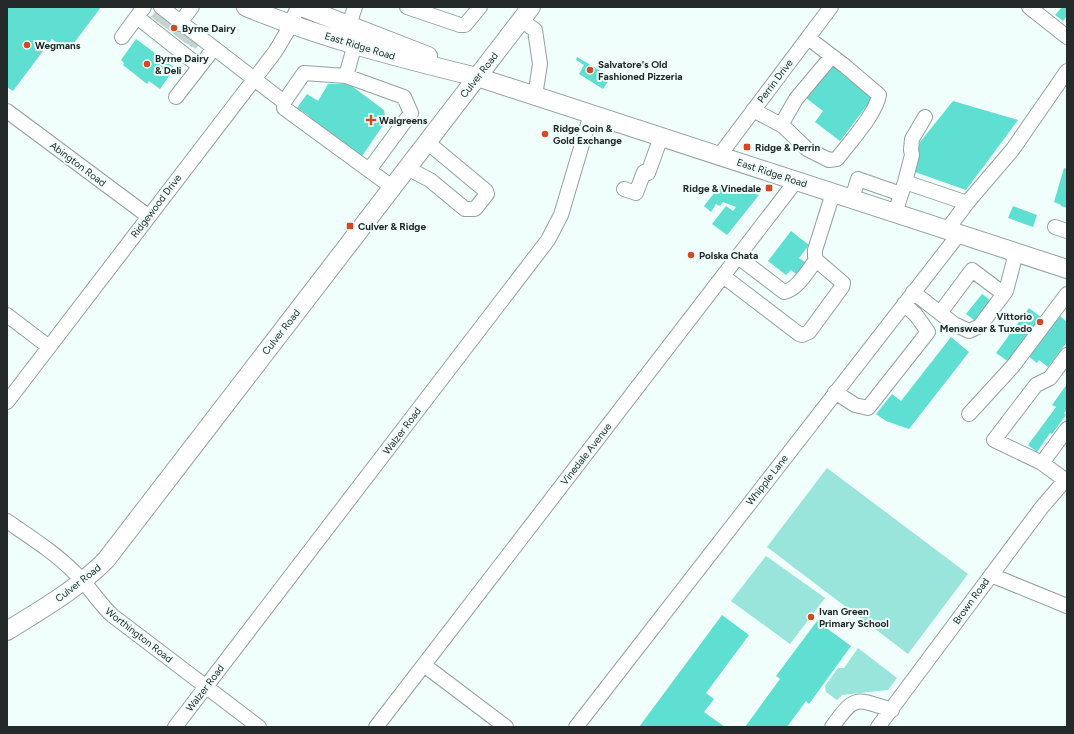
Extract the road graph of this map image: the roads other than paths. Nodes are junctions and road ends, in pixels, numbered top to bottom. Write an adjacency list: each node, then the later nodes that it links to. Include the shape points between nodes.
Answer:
1 (192, 7): 14 (street)
2 (246, 7): 12 (main road, East Ridge Road)
3 (298, 7): 12 (street, Ridgewood Drive)
4 (302, 7): 13 (main road, East Ridge Road)
5 (355, 7): 13 (street)
6 (406, 7): 7 (street, via 465,25)
7 (480, 7)
8 (831, 7): 17 (street, Perrin Drive)
9 (1030, 7): 16 (street)
10 (140, 12): 14 (street); 15 (street)
11 (526, 13): 24 (main road, Culver Road); 26 (street, via 535,30 540,64)
12 (291, 25): 18 (main road, East Ridge Road); 25 (street, Ridgewood Drive, via 280,45)
13 (348, 25): 24 (main road, East Ridge Road)
14 (174, 29): 19 (street); 21 (street)
15 (122, 37)
16 (1067, 37)
17 (808, 38): 20 (street); 29 (street, Perrin Drive)
18 (355, 44): 23 (street); 24 (main road, East Ridge Road, via 386,55)
19 (214, 48): 21 (street); 25 (street)
20 (832, 56): 33 (street, via 796,99); 33 (street, via 879,95 878,103 870,115 837,159 829,160 808,149)
21 (199, 66): 27 (street)
22 (1067, 71): 45 (street, Whipple Lane, via 1013,149)
23 (346, 76): 28 (street, via 304,73); 38 (street, via 404,97 411,113)
24 (477, 77): 26 (main road, East Ridge Road); 35 (main road, Culver Road)
25 (254, 79): 28 (street); 47 (street, Ridgewood Drive)
26 (535, 96): 31 (main road, East Ridge Road)
27 (176, 97)
28 (284, 102): 38 (street, via 284,108)
29 (753, 110): 33 (street); 36 (street, Perrin Drive)
30 (7, 111): 47 (street, Abington Road)
31 (591, 114): 34 (main road, East Ridge Road); 74 (street, Walzer Road, via 561,215 548,240)
32 (925, 117): 41 (street, via 912,139 912,155)
33 (781, 125)
34 (661, 137): 36 (main road, East Ridge Road); 42 (street, via 648,173 644,172 636,194)
35 (427, 142): 37 (main road, Culver Road); 37 (street, via 486,190 487,194 475,209 465,209 430,180)
36 (719, 156): 39 (main road, East Ridge Road)
37 (407, 168): 40 (main road, Culver Road)
38 (369, 170): 40 (street)
39 (796, 181): 43 (main road, East Ridge Road); 50 (street, Vinedale Avenue)
40 (392, 187): 70 (main road, Culver Road, via 106,560)
41 (903, 188): 44 (street, via 858,179); 45 (street); 46 (street)
42 (624, 189)
43 (832, 193): 44 (main road, East Ridge Road); 51 (street, via 815,250)
44 (852, 199): 46 (main road, East Ridge Road)
45 (967, 203): 48 (street, Whipple Lane)
46 (895, 213): 48 (main road, East Ridge Road)
47 (148, 216): 60 (street, Ridgewood Drive)
48 (953, 232): 49 (main road, East Ridge Road); 54 (street, Whipple Lane)
49 (1016, 253): 52 (main road, East Ridge Road); 55 (street)
50 (738, 257): 51 (street, via 784,292 795,286); 53 (street, Vinedale Avenue)
51 (816, 260): 53 (street, via 843,283 808,332 802,335)
52 (1067, 269)
53 (723, 276): 73 (street, Vinedale Avenue)
54 (913, 292): 57 (street, Whipple Lane); 58 (street)
55 (1004, 294): 58 (street, via 980,326 969,331); 58 (street, via 972,270)
56 (1067, 294): 64 (street, via 1013,366)
57 (904, 304): 62 (street, Whipple Lane); 62 (street, via 928,332 868,408 855,405)
58 (940, 313)
59 (7, 316): 60 (street)
60 (49, 347): 63 (street, Ridgewood Drive)
61 (1067, 355): 66 (street, via 1050,378 1036,385 994,440)
62 (836, 392): 80 (street, Whipple Lane)
63 (7, 402)
64 (969, 414)
65 (1067, 429): 66 (street)
66 (1042, 463): 67 (street)
67 (1066, 479): 69 (street, Brown Road)
68 (7, 521): 70 (street, Worthington Road, via 64,563)
69 (991, 574): 71 (street); 75 (street, Brown Road)
70 (83, 581): 72 (main road, Culver Road); 74 (street, Worthington Road, via 113,616)
71 (1067, 606)
72 (7, 631)
73 (424, 665): 78 (street, Vinedale Avenue); 79 (street)
74 (206, 687): 76 (street, Walzer Road); 77 (street, Worthington Road)
75 (892, 710): 81 (street, via 863,701 853,702); 82 (street, Brown Road)
76 (175, 727)
77 (259, 727)
78 (376, 727)
79 (506, 727)
80 (576, 727)
81 (832, 727)
82 (878, 727)

